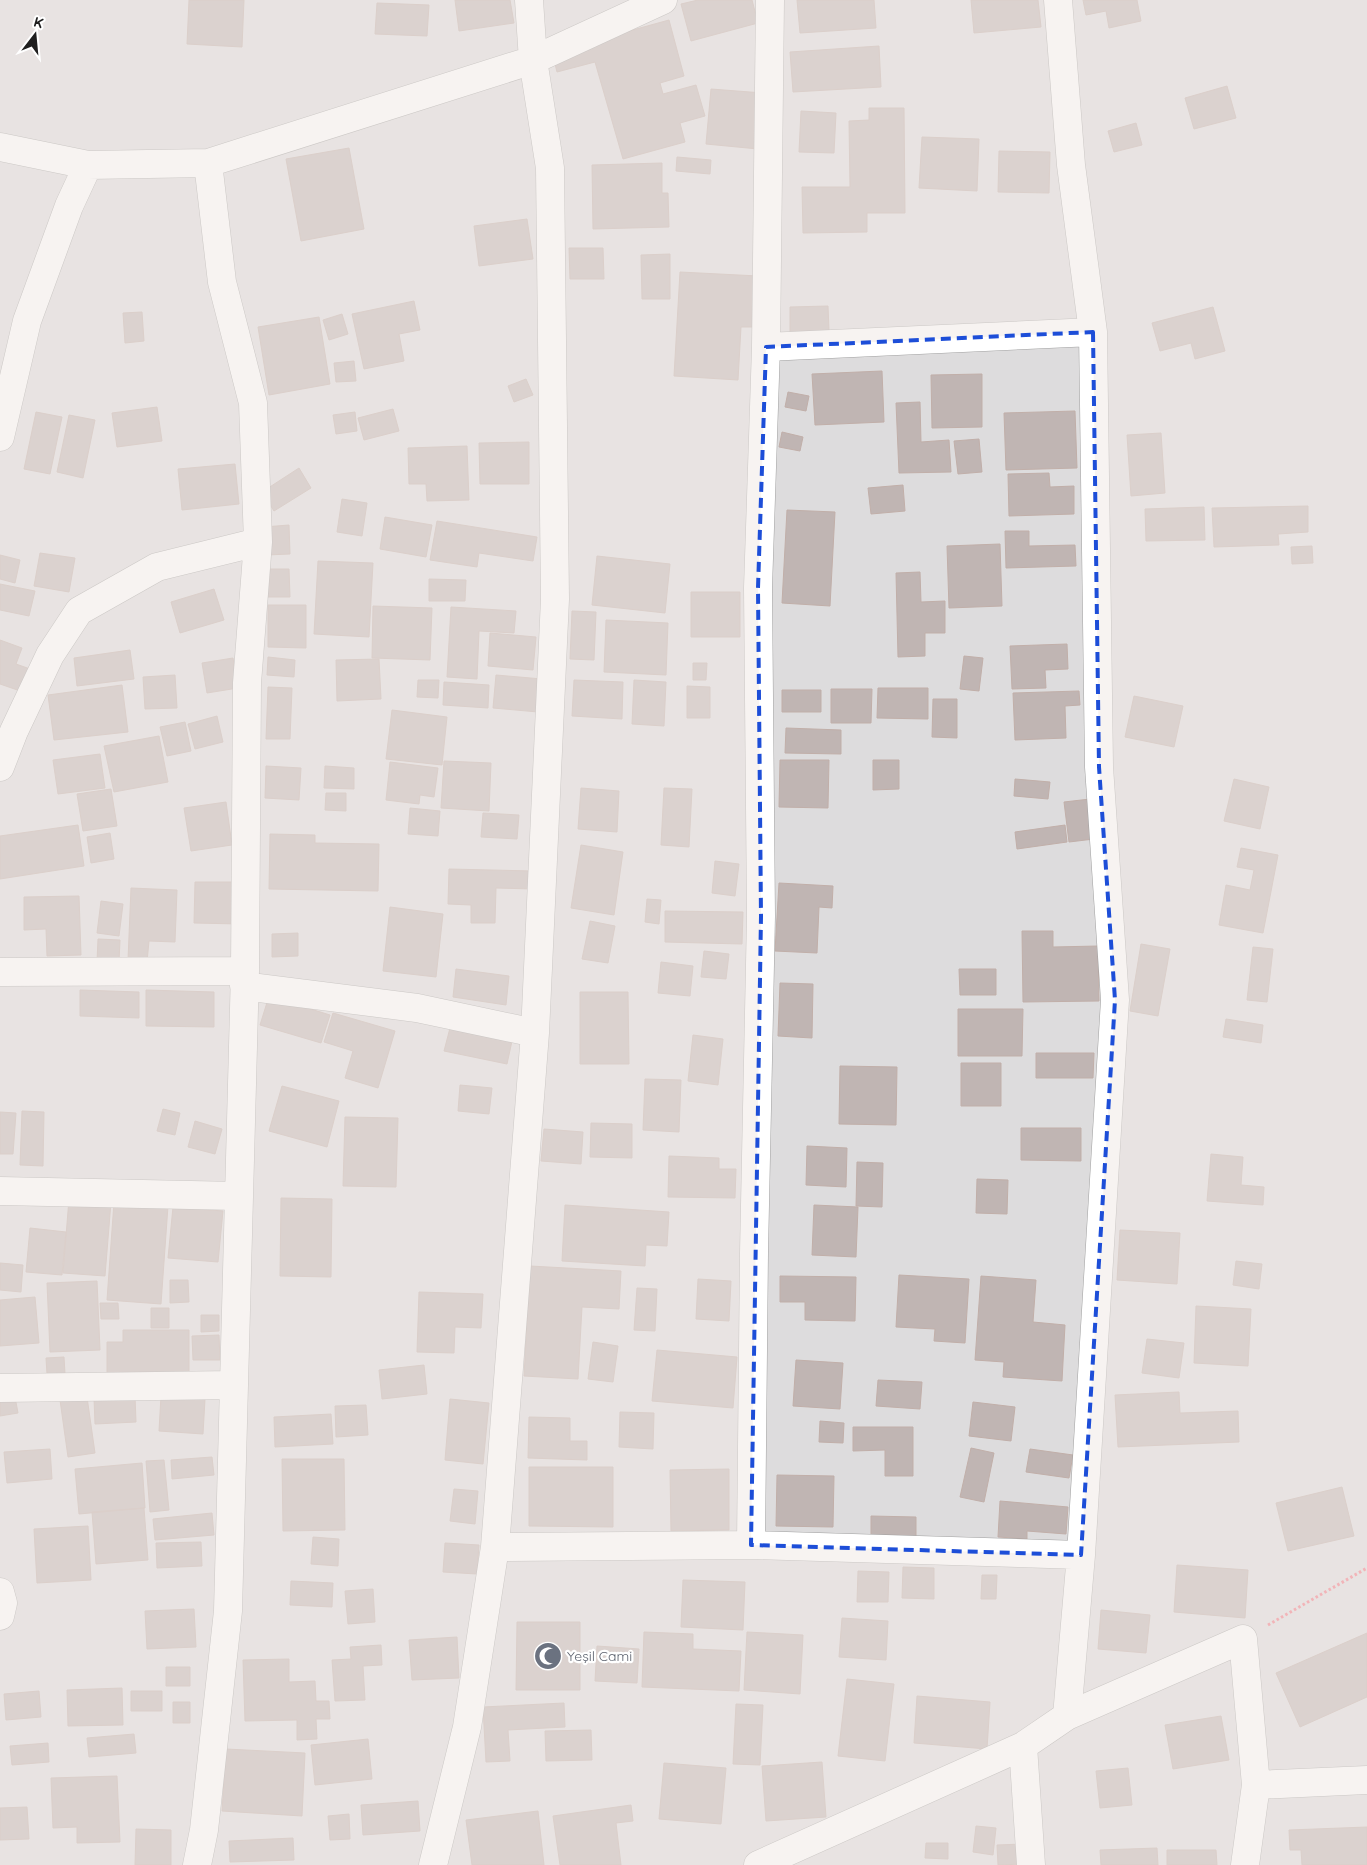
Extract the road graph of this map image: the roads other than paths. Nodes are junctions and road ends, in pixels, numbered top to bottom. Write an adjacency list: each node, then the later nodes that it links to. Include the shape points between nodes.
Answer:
1 (529, 0): 5 (street)
2 (663, 0): 5 (street)
3 (770, 0): 10 (street)
4 (1058, 0): 9 (street, via 1071,165)
5 (533, 60): 7 (street); 16 (street, via 550,168 555,599)
6 (0, 147): 8 (street)
7 (208, 163): 8 (street); 12 (street, via 222,282 252,403)
8 (88, 165): 11 (street, via 69,206 27,321)
9 (1093, 332): 10 (street); 23 (street, via 1099,767 1114,1000)
10 (766, 347): 21 (street, via 758,588 760,916)
11 (0, 437)
12 (258, 542): 13 (street, via 157,567 79,611 50,655); 15 (street, via 247,683)
13 (0, 767)
14 (0, 972): 15 (street)
15 (245, 978): 16 (street); 18 (street)
16 (535, 1033): 22 (street)
17 (0, 1191): 18 (street)
18 (238, 1196): 19 (street)
19 (234, 1385): 20 (street); 30 (street, via 228,1611 204,1830)
20 (0, 1388)
21 (751, 1545): 22 (street); 23 (street)
22 (495, 1547): 31 (street, via 467,1727)
23 (1081, 1555): 26 (street)
24 (0, 1592): 25 (street, via 3,1603)
25 (0, 1616)
26 (1067, 1716): 27 (street); 29 (street, via 1243,1639)
27 (1023, 1746): 32 (street); 33 (street)
28 (1367, 1780): 29 (street)
29 (1256, 1785): 34 (street)
30 (197, 1865)
31 (433, 1865)
32 (758, 1865)
33 (1031, 1865)
34 (1245, 1865)

